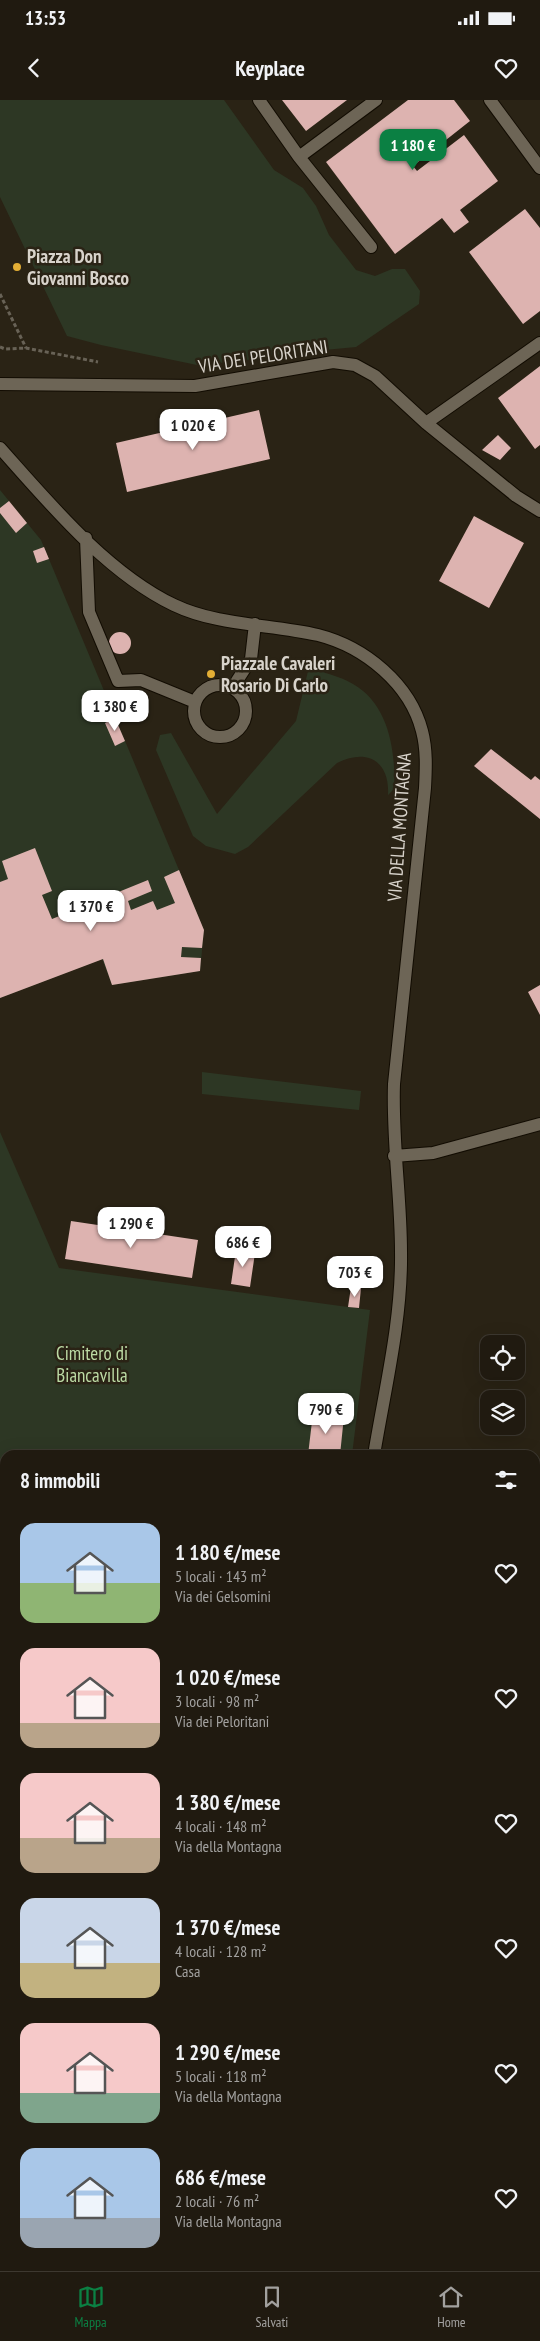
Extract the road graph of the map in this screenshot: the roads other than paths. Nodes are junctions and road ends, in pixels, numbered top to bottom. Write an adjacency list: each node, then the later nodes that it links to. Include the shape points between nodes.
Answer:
1 (259, 100): 4 (street)
2 (376, 100): 4 (street)
3 (490, 100): 5 (street)
4 (299, 157): 6 (street)
5 (540, 168)
6 (371, 247)
7 (540, 343): 9 (street)
8 (0, 384): 9 (street, VIA DEI PELORITANI, via 195,386 333,362 355,365 375,376)
9 (426, 423): 11 (street, VIA DEI PELORITANI, via 516,496)
10 (0, 448): 12 (street, VIA DELLA MONTAGNA, via 56,511)
11 (540, 511)
12 (86, 538): 13 (street, VIA DELLA MONTAGNA, via 141,587 174,605 198,614); 15 (street, via 89,612 118,681 140,680)
13 (256, 624): 14 (street, via 251,658); 17 (street, VIA DELLA MONTAGNA, via 333,640 381,666 413,706 422,731 426,756 425,788 394,1084)
14 (233, 687): 15 (street, via 218,684 204,689); 15 (street, via 244,697 247,712 242,726 230,736 215,737 202,730 194,717)
15 (195, 702)
16 (540, 1124): 17 (street, via 433,1152)
17 (394, 1156): 18 (street, VIA DELLA MONTAGNA, via 400,1280)
18 (375, 1450)

